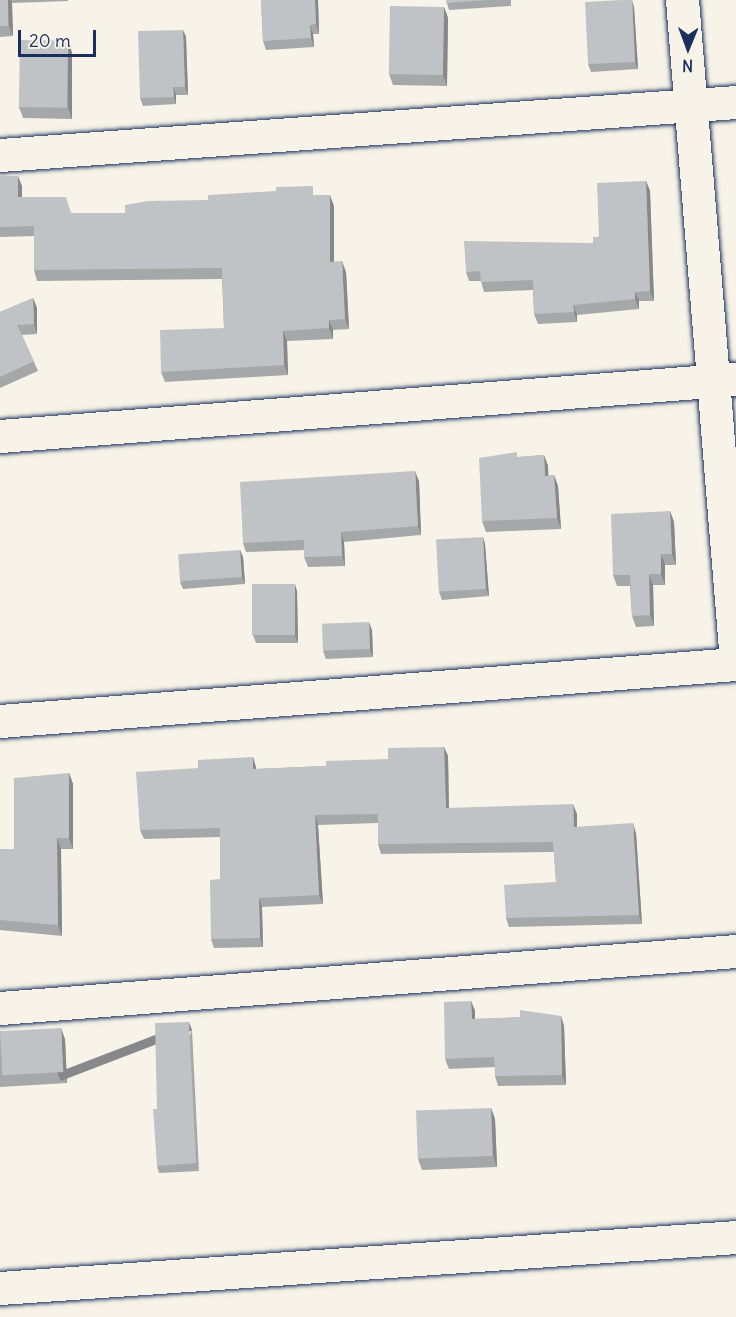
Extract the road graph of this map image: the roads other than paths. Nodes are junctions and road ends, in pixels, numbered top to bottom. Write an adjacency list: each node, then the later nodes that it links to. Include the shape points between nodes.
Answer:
1 (682, 0): 3 (street)
2 (736, 102): 3 (street)
3 (691, 105): 4 (street); 5 (street)
4 (0, 155)
5 (725, 380): 6 (street); 7 (street)
6 (0, 436)
7 (736, 662): 8 (street)
8 (0, 721)
9 (736, 951): 10 (street)
10 (0, 1008)
11 (736, 1237): 12 (street)
12 (0, 1288)

